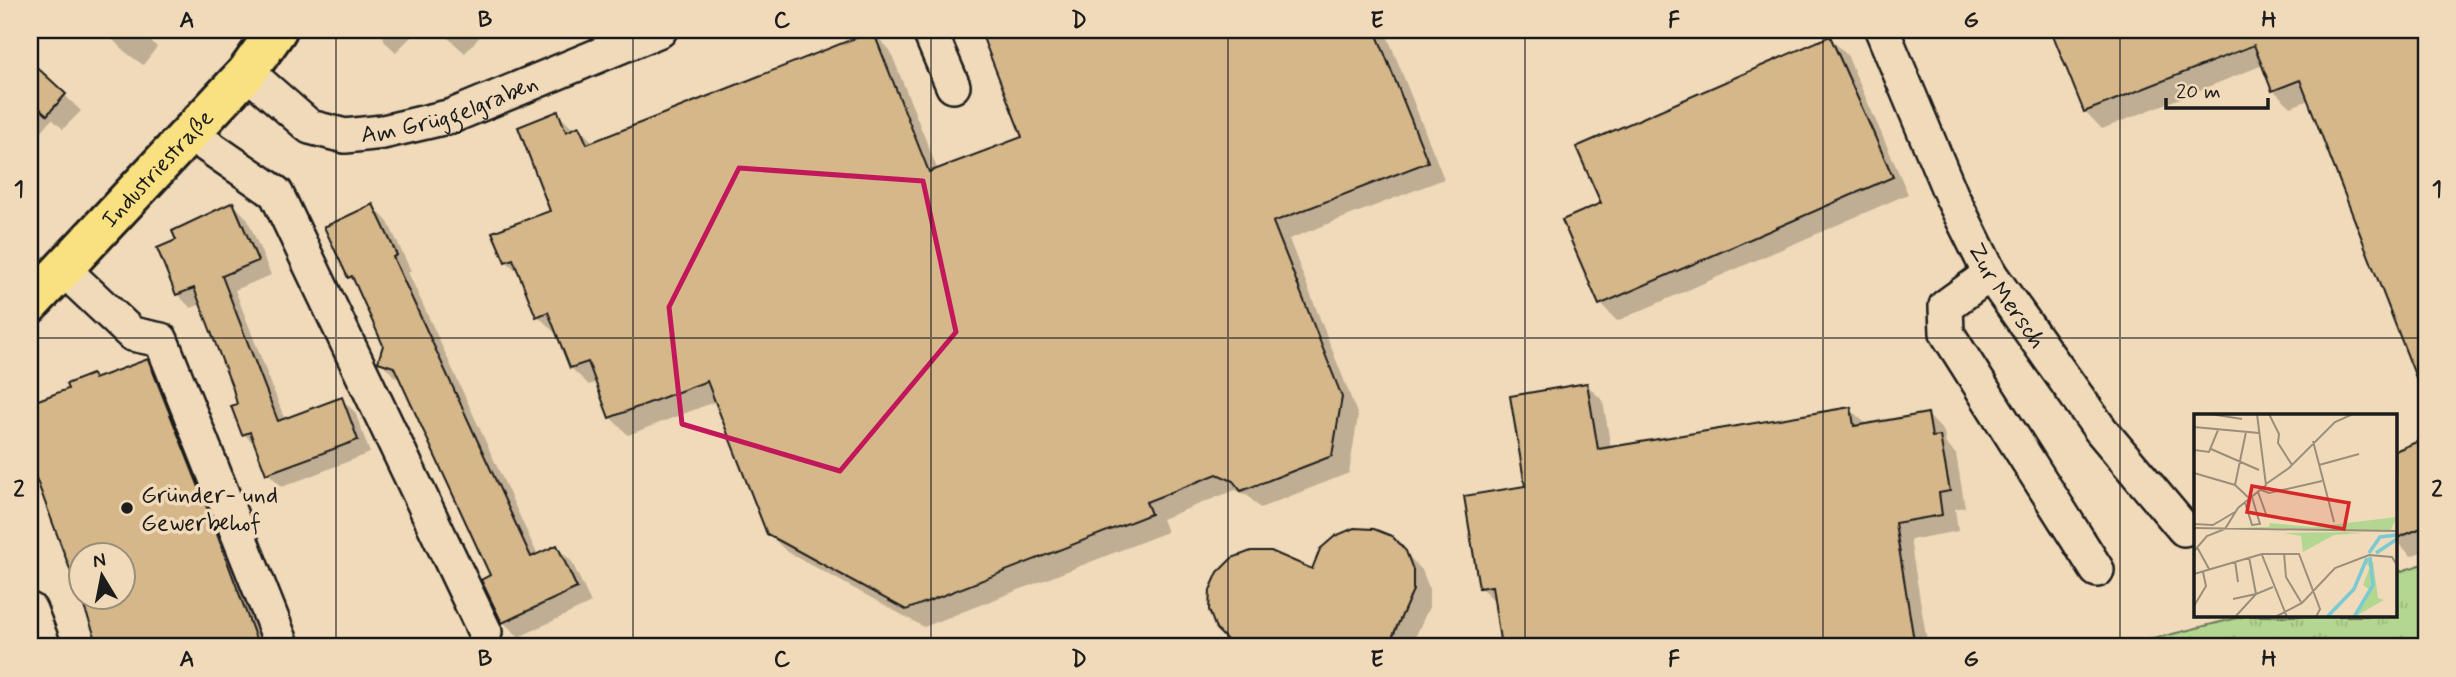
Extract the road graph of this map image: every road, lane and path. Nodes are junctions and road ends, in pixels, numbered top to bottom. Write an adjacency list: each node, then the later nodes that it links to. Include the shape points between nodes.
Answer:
1 (278, 30): 5 (main road, Industriestraße)
2 (660, 30): 5 (street, Am Grüggelgraben, via 452,116 357,135 310,127)
3 (929, 30): 6 (street)
4 (1882, 30): 9 (street, Zur Mersch, via 1952,197)
5 (247, 72): 7 (main road, Industriestraße)
6 (953, 86)
7 (189, 134): 8 (main road, Industriestraße); 14 (street, via 276,193)
8 (63, 269): 10 (main road, Industriestraße); 16 (street, via 132,334 161,340)
9 (1990, 274): 11 (street, Zur Mersch, via 2100,429); 12 (street, via 1946,306 1947,333)
10 (30, 304)
11 (2184, 529)
12 (2097, 570)
13 (30, 610): 15 (street)
14 (485, 632)
15 (44, 647)
16 (283, 647)

